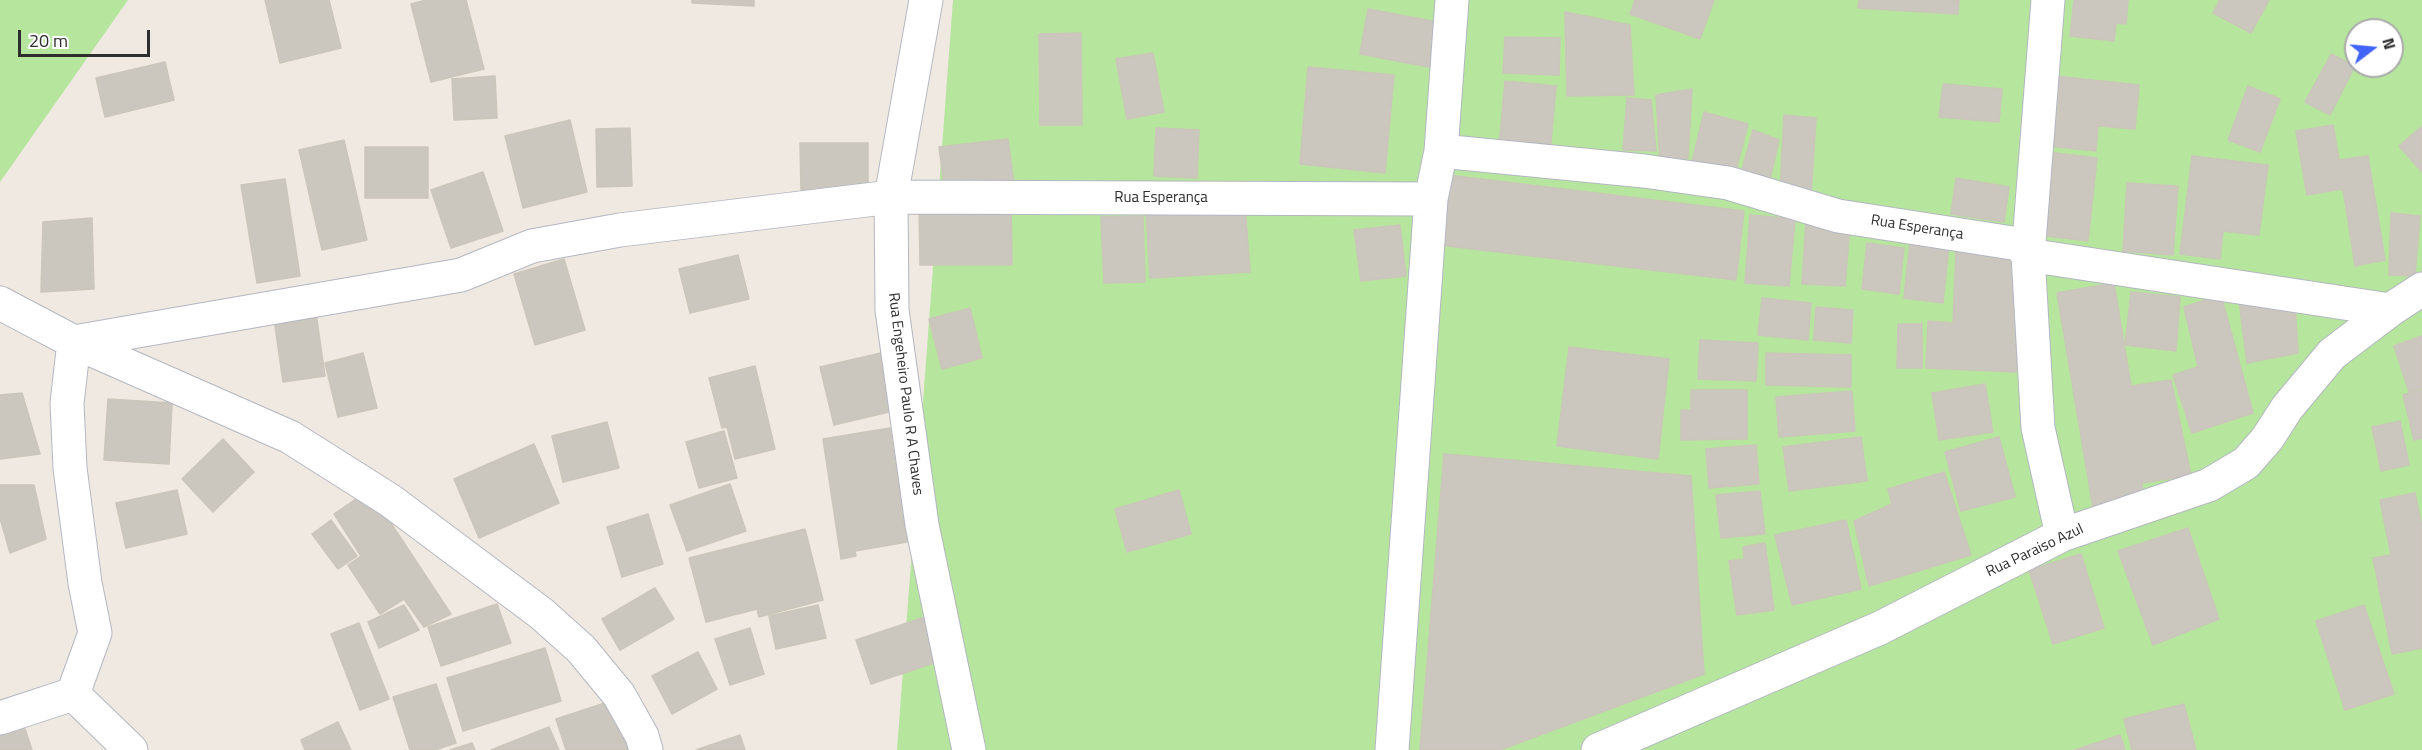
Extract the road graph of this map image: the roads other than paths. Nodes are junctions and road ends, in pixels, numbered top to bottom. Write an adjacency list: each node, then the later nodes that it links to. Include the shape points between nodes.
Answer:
1 (926, 0): 5 (street, Rua Engeheiro Paulo R A Chaves)
2 (1452, 0): 4 (street)
3 (2048, 0): 7 (street)
4 (1441, 151): 6 (street); 7 (street, Rua Esperança, via 1728,183 1838,216 2019,244)
5 (891, 197): 6 (street, Rua Esperança); 11 (street, Rua Esperança, via 620,230 532,246 461,275); 17 (street, Rua Engeheiro Paulo R A Chaves, via 892,310 901,386 922,525)
6 (1431, 199): 18 (street)
7 (2028, 255): 10 (street, Rua Esperança); 12 (street, via 2038,428)
8 (2422, 290): 10 (street, Rua Paraiso Azul)
9 (0, 303): 11 (street)
10 (2390, 310): 12 (street, Rua Paraiso Azul, via 2332,354 2246,463 2209,485)
11 (74, 342): 13 (street, via 67,403 70,468 95,633); 16 (street, via 290,437 391,501 542,614 581,650 619,695)
12 (2062, 535): 19 (street, Rua Paraiso Azul, via 1880,628)
13 (73, 694): 14 (street); 15 (street)
14 (0, 718)
15 (131, 750)
16 (646, 750)
17 (969, 750)
18 (1392, 750)
19 (1598, 750)

